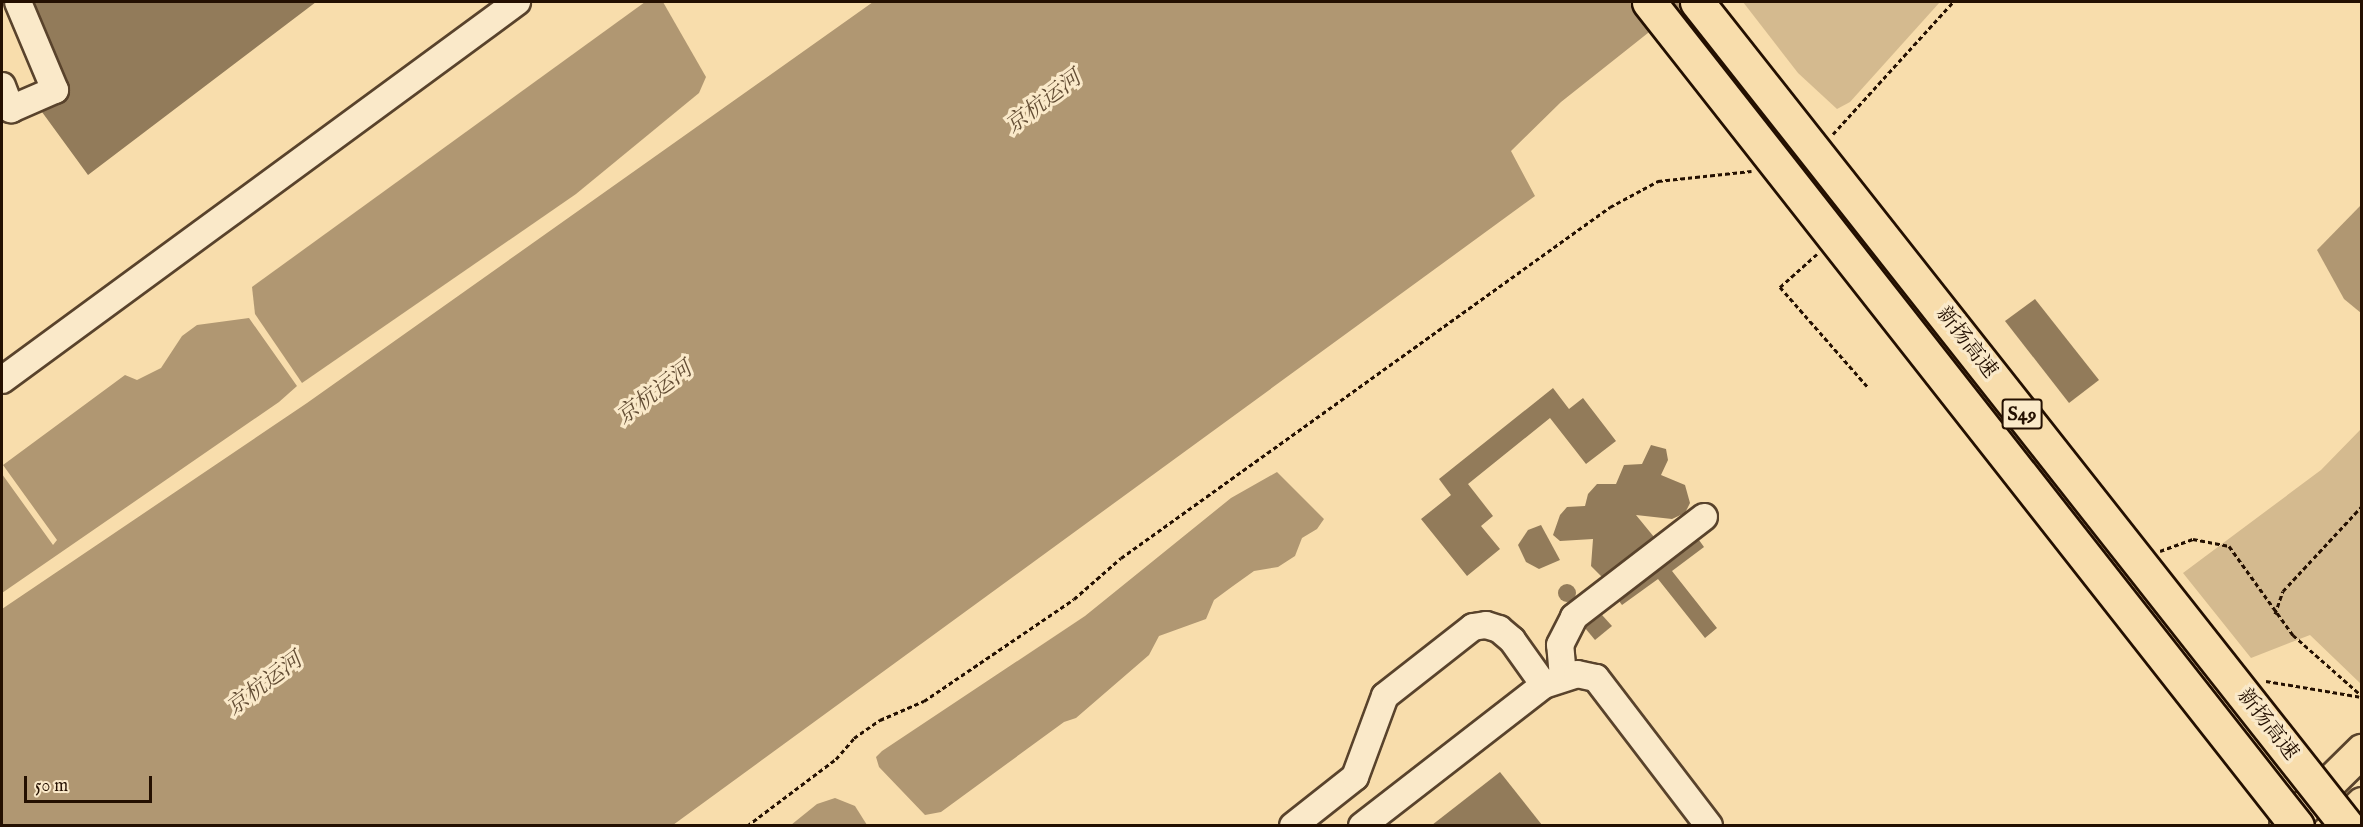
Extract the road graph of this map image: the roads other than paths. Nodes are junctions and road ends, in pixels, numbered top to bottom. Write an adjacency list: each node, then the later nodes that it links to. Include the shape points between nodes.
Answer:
1 (18, 2): 5 (street, via 55,90 11,109)
2 (517, 2): 6 (street)
3 (1648, 2): 15 (highway, 新扬高速 / S49, bridge)
4 (1697, 2): 17 (highway, 新扬高速 / S49, bridge)
5 (2, 86)
6 (2, 380)
7 (1704, 517): 8 (street, via 1574,617 1560,645)
8 (1554, 681): 11 (street, via 1499,629 1473,627 1385,696 1355,777); 12 (street); 13 (street, via 1577,674 1596,678)
9 (2361, 751): 14 (main road)
10 (2361, 804): 16 (highway)
11 (1293, 825)
12 (1362, 825)
13 (1709, 825)
14 (2286, 825)
15 (2296, 825)
16 (2340, 825)
17 (2347, 825)

